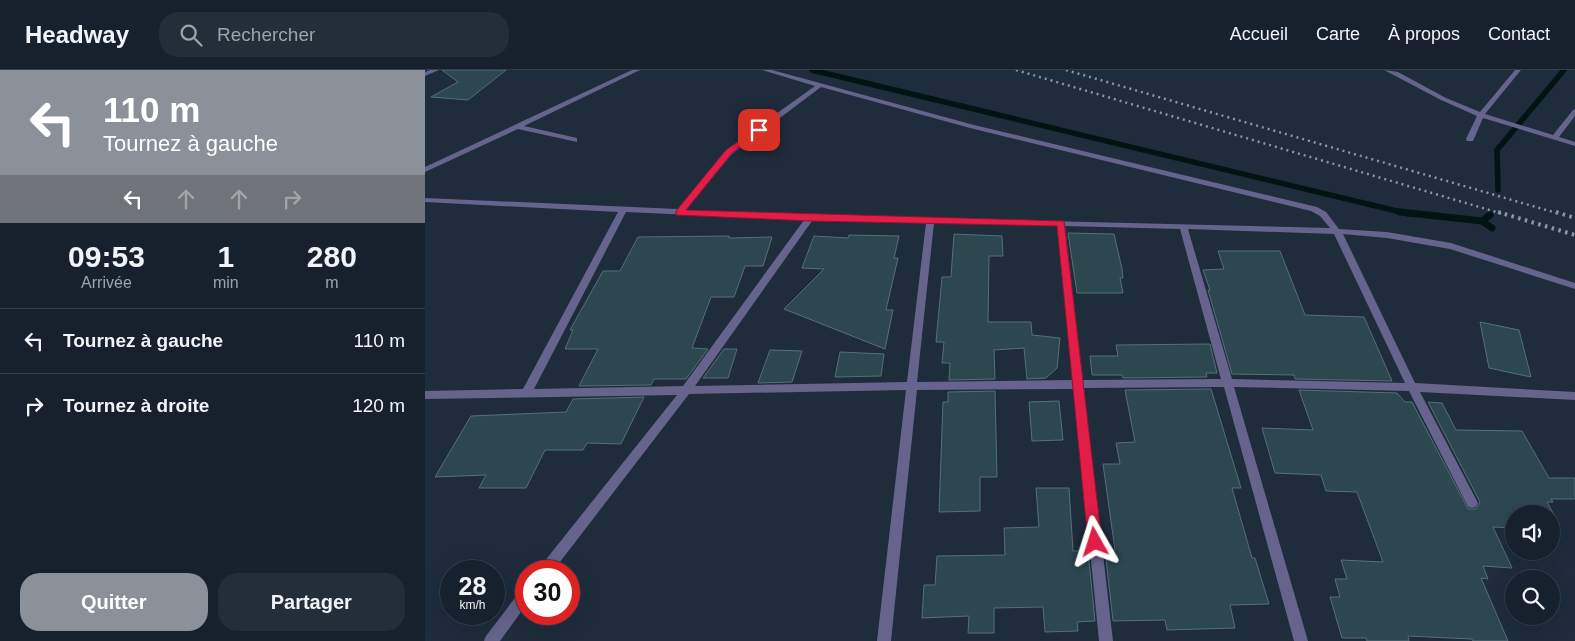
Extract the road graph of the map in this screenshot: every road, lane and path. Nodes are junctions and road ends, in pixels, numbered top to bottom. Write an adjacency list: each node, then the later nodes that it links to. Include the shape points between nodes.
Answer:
1 (436, 70): 6 (street)
2 (637, 70): 10 (street)
3 (765, 70): 7 (street)
4 (1387, 70): 9 (street, via 1407,76 1450,102)
5 (1518, 70): 9 (street)
6 (425, 74)
7 (820, 85): 18 (street, via 729,152); 23 (street, via 971,127 1314,209 1323,214)
8 (1575, 111): 11 (street)
9 (1481, 115): 11 (street); 12 (street)
10 (516, 126): 13 (street); 15 (street)
11 (1555, 138): 14 (street)
12 (1470, 139)
13 (574, 140)
14 (1575, 144)
15 (425, 170)
16 (425, 200): 17 (street)
17 (622, 211): 18 (street); 30 (street)
18 (679, 213): 19 (street)
19 (810, 218): 20 (street); 29 (street)
20 (931, 220): 21 (street); 27 (street)
21 (1061, 223): 22 (street); 25 (street)
22 (1183, 226): 23 (street); 26 (street)
23 (1337, 231): 24 (street, via 1387,235 1451,246); 28 (street)
24 (1575, 286)
25 (1078, 383): 26 (street); 27 (street); 38 (street)
26 (1227, 383): 28 (street); 39 (street)
27 (912, 386): 29 (street); 37 (street)
28 (1412, 386): 32 (street); 33 (street)
29 (687, 390): 30 (street); 34 (street)
30 (527, 392): 31 (street)
31 (425, 394)
32 (1575, 396)
33 (1472, 503)
34 (554, 560)
35 (515, 609): 36 (street)
36 (491, 641)
37 (884, 641)
38 (1106, 641)
39 (1301, 641)

